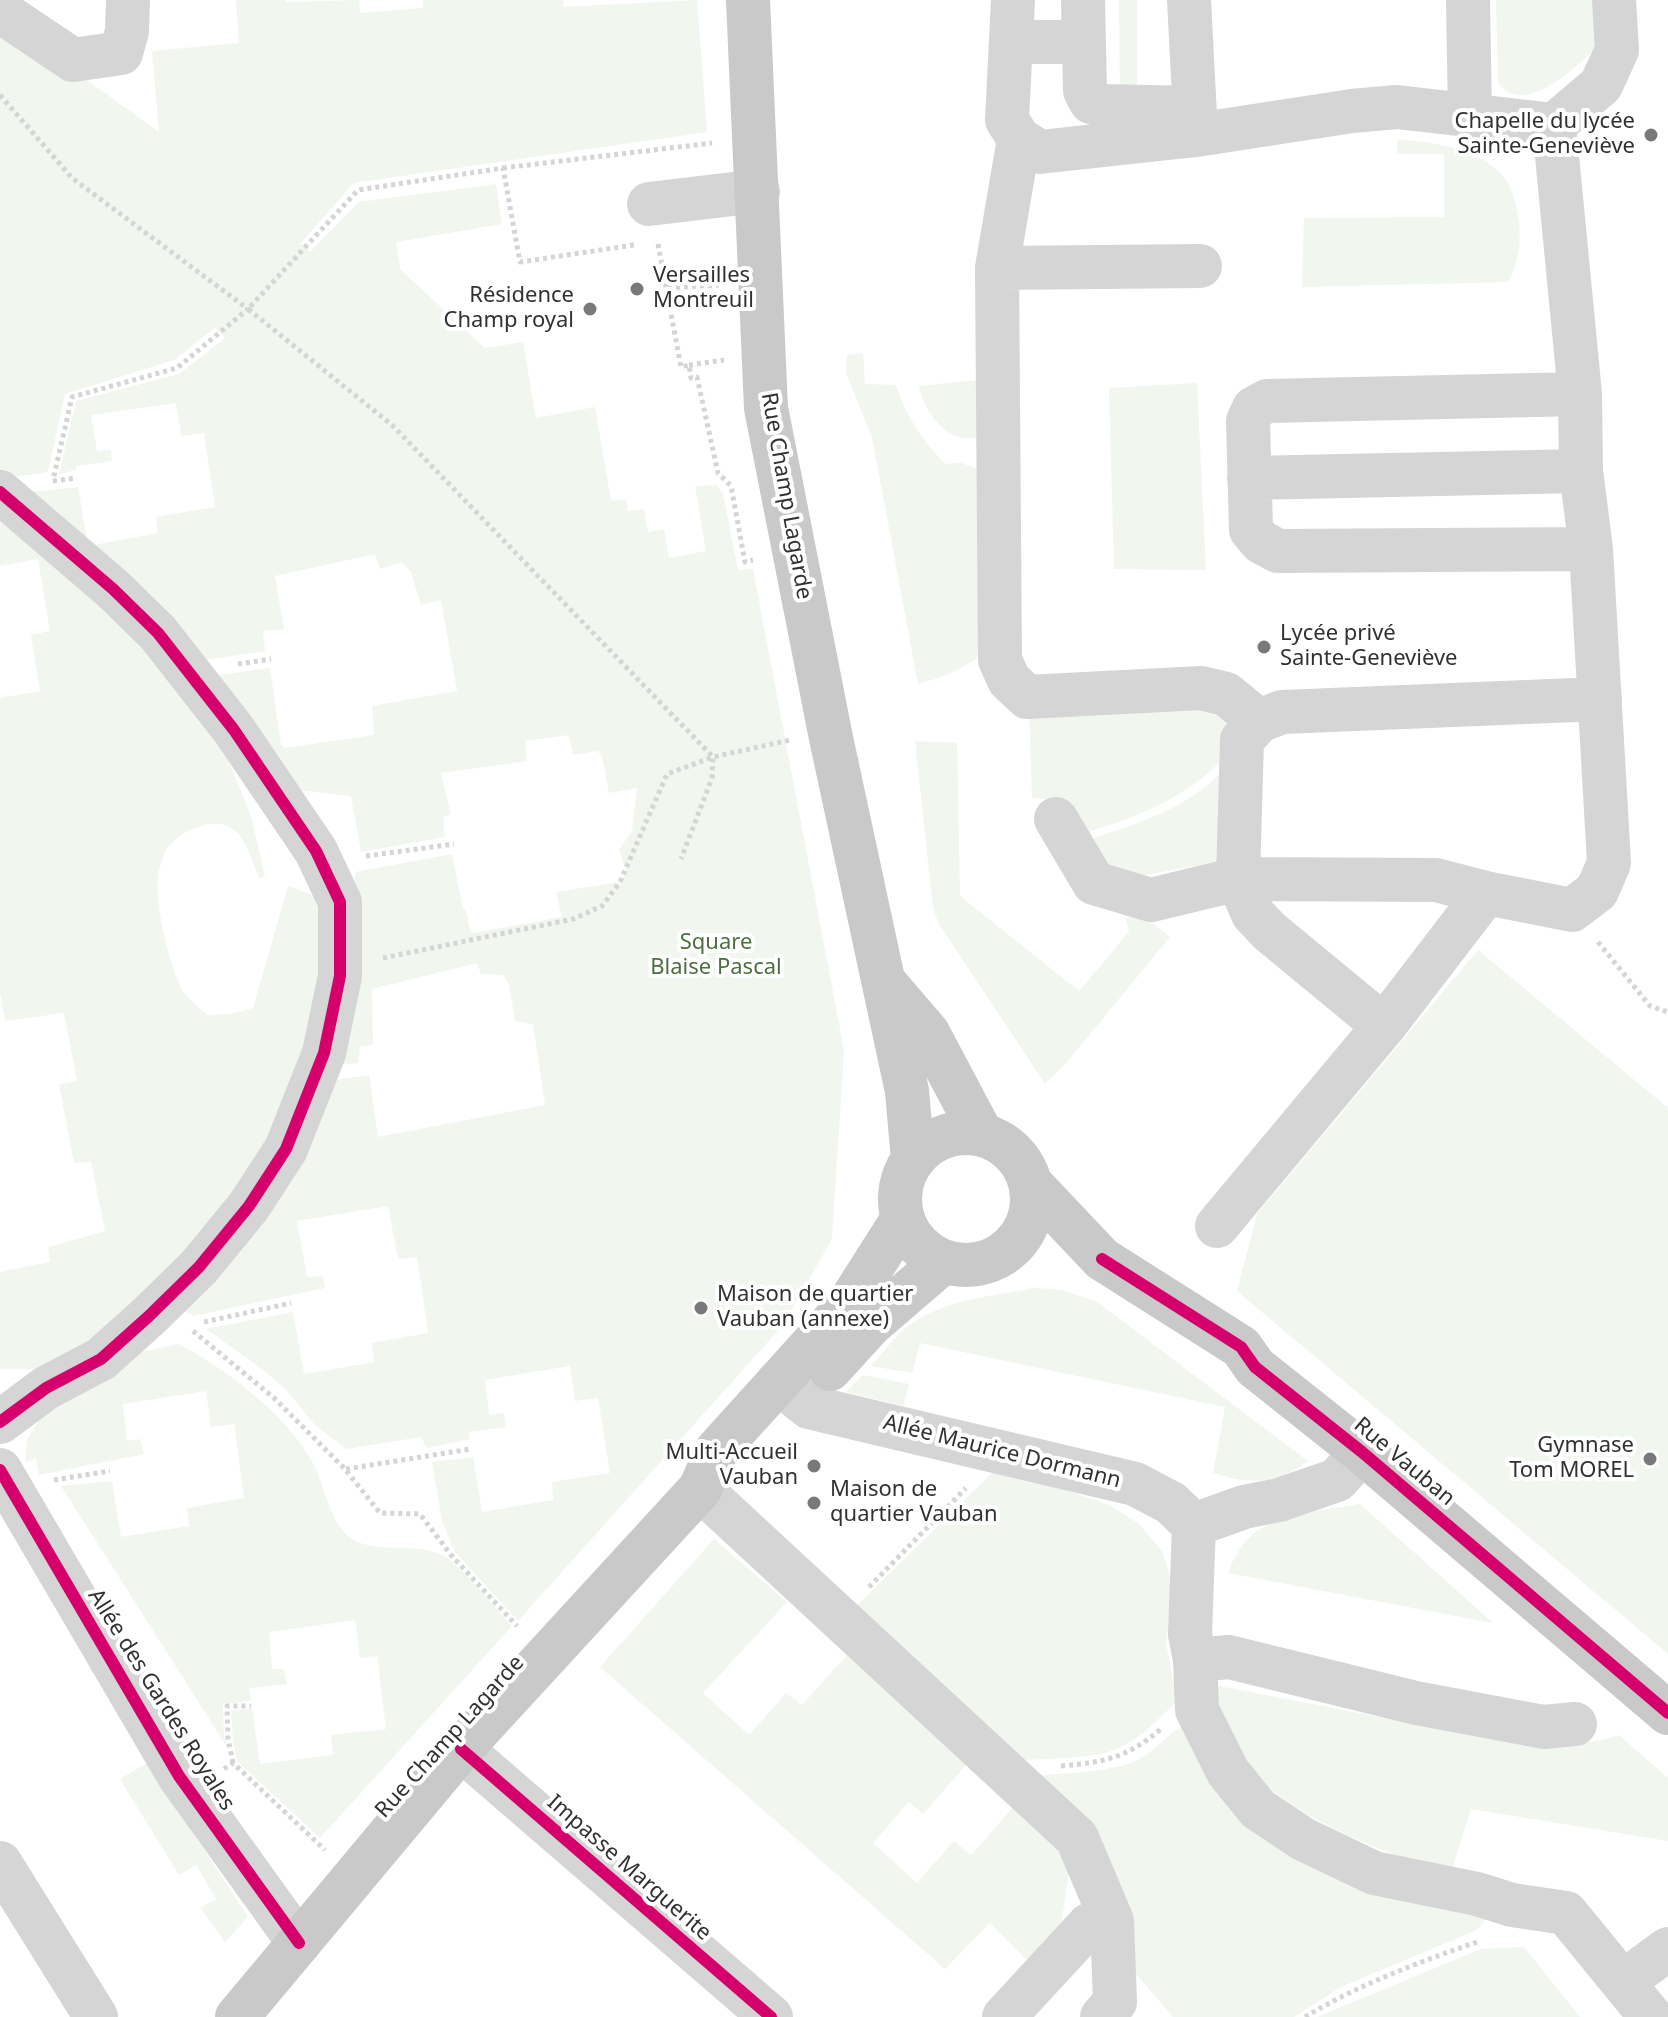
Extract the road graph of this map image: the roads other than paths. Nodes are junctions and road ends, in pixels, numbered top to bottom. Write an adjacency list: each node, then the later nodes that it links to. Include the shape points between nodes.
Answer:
1 (128, 0): 6 (street, via 121,53 73,60)
2 (748, 0): 13 (main road, Rue Champ Lagarde)
3 (1189, 0): 10 (street)
4 (1468, 0): 9 (street)
5 (1614, 0): 11 (street, via 1617,50 1601,85)
6 (0, 11)
7 (1012, 21): 8 (street); 12 (street, via 1007,120)
8 (1084, 21): 10 (street, via 1085,91 1091,102)
9 (1470, 116): 10 (street, via 1397,107); 11 (street)
10 (1195, 121): 12 (street, via 1040,152)
11 (1554, 125): 17 (street)
12 (1019, 139): 16 (street)
13 (758, 191): 14 (street); 27 (main road, Rue Champ Lagarde, via 766,408)
14 (649, 204)
15 (1200, 266): 16 (street)
16 (997, 268): 23 (street, via 1000,660 1009,680 1027,697 1201,688 1226,694)
17 (1580, 394): 18 (street); 19 (street, via 1267,401 1254,408 1248,421)
18 (1581, 471): 19 (street); 21 (street)
19 (1249, 478): 21 (street, via 1251,530 1278,551)
20 (0, 492): 38 (street, via 158,633 234,730 321,862 340,902 340,966 324,1053 286,1149 249,1206 199,1267 101,1359 46,1388)
21 (1591, 549): 22 (street)
22 (1600, 699): 23 (street, via 1282,712); 26 (street, via 1609,863 1597,891 1572,910)
23 (1259, 721): 25 (street, via 1242,740)
24 (1056, 819): 25 (street, via 1094,883 1151,900)
25 (1238, 879): 26 (street, via 1436,880); 28 (street, via 1253,914 1269,931)
26 (1486, 893): 28 (street)
27 (886, 984): 29 (main road, Rue Champ Lagarde, via 928,1033); 30 (main road, Rue Champ Lagarde, via 907,1091)
28 (1384, 1026): 33 (street)
29 (981, 1133): 30 (main road, via 946,1135); 31 (main road, via 1015,1153)
30 (913, 1160): 32 (main road, via 902,1181)
31 (1033, 1186): 34 (main road, via 1030,1218); 35 (main road, Rue Vauban)
32 (902, 1220): 36 (main road, via 925,1253); 37 (main road, Rue Champ Lagarde)
33 (1217, 1226)
34 (1012, 1247): 35 (main road, Rue Vauban); 36 (main road, via 983,1264)
35 (1102, 1259): 39 (main road, Rue Vauban, via 1241,1347 1255,1367)
36 (943, 1262): 37 (main road, Rue Champ Lagarde)
37 (790, 1391): 41 (main road, Rue Champ Lagarde, via 717,1450); 42 (street, Allée Maurice Dormann, via 809,1407 1135,1484 1171,1503)
38 (0, 1422)
39 (1362, 1452): 42 (street, via 1337,1480); 44 (main road, Rue Vauban)
40 (5, 1478): 49 (street, Allée des Gardes Royales, via 179,1776)
41 (700, 1489): 46 (main road, Rue Champ Lagarde); 48 (street, via 1077,1838)
42 (1194, 1525): 43 (street, via 1190,1634)
43 (1195, 1660): 45 (street, via 1229,1657 1416,1703 1544,1727); 51 (street, via 1197,1710 1228,1772 1258,1809 1303,1839 1374,1873 1566,1913)
44 (1668, 1713)
45 (1575, 1724)
46 (461, 1749): 49 (main road, Rue Champ Lagarde); 54 (street, Impasse Marguerite)
47 (0, 1863): 53 (street)
48 (1112, 1921): 55 (street, via 1089,1925); 56 (street, via 1115,2002)
49 (299, 1943): 52 (main road, Rue Champ Lagarde)
50 (1668, 1949): 51 (street)
51 (1623, 1982): 57 (street)
52 (254, 2011)
53 (96, 2017)
54 (771, 2017)
55 (1004, 2017)
56 (1102, 2017)
57 (1651, 2017)

